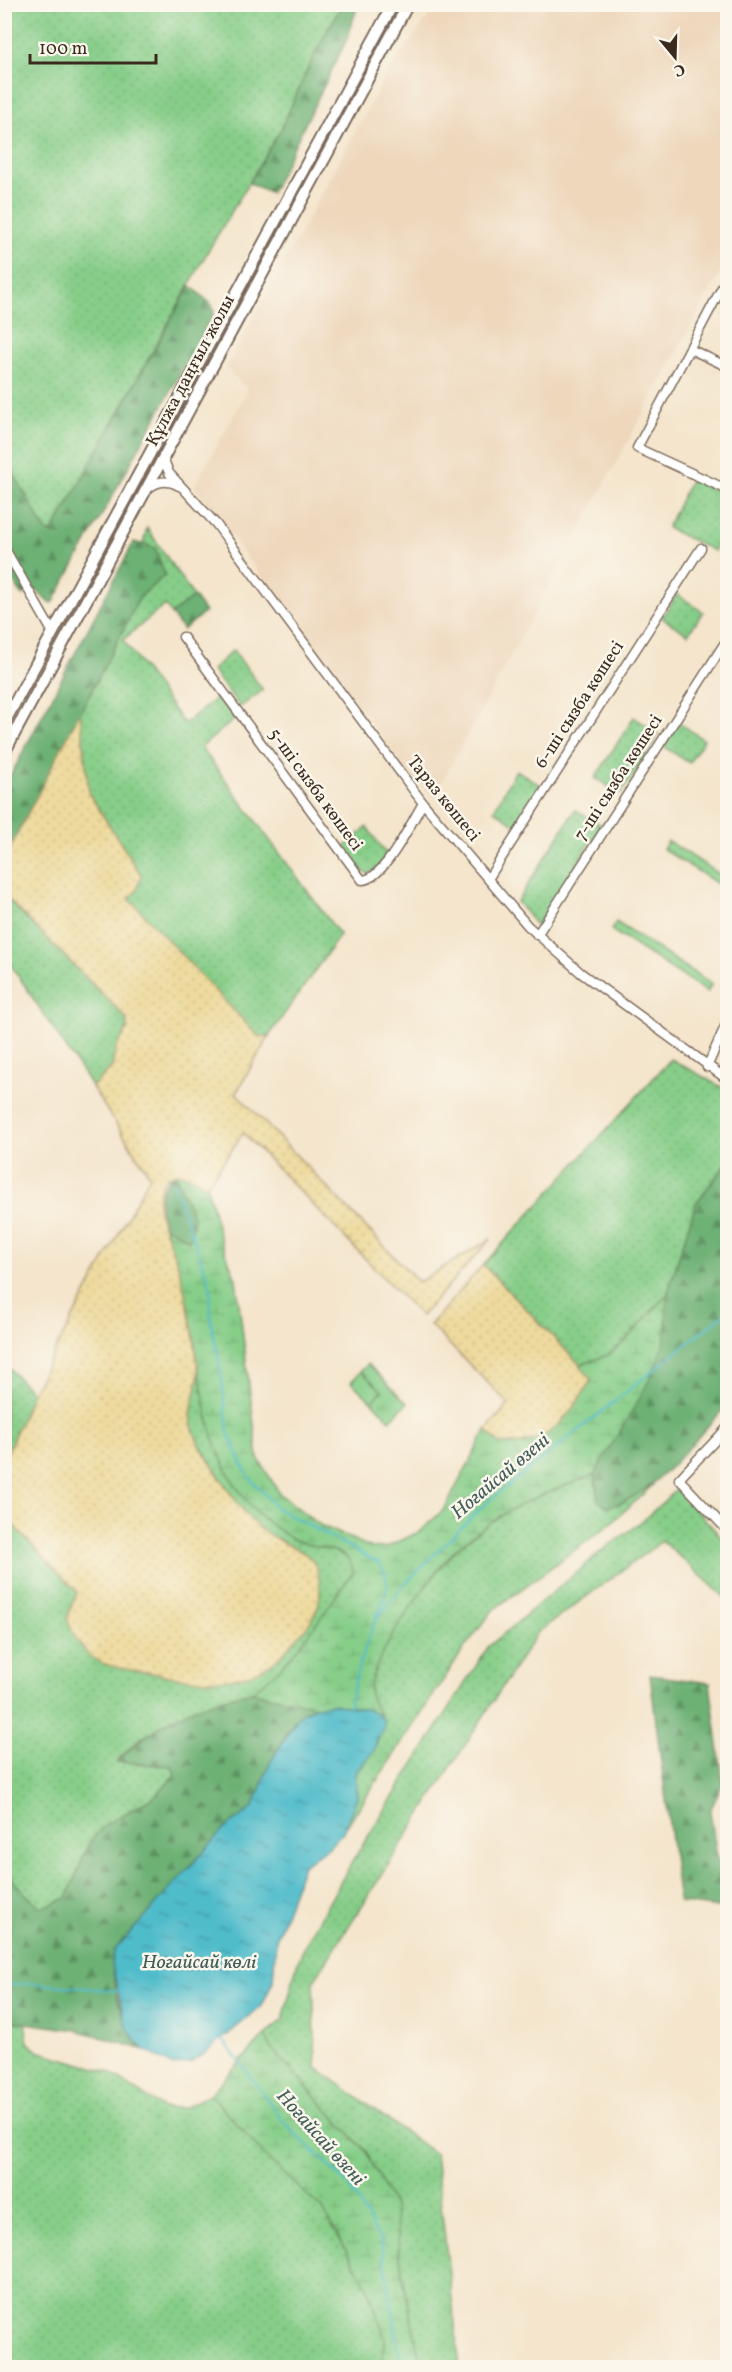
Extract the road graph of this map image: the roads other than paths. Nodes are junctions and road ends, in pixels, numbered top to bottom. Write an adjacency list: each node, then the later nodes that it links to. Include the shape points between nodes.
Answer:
1 (393, 4): 12 (main road, Құлжа даңғыл жолы)
2 (409, 4): 6 (main road, Құлжа даңғыл жолы)
3 (728, 276): 4 (street)
4 (690, 350): 5 (street); 8 (street, via 637,448)
5 (728, 367)
6 (164, 456): 7 (street, Тараз көшесі, via 169,473); 9 (main road, Құлжа даңғыл жолы)
7 (184, 489): 9 (street, via 174,483 158,483); 17 (street, Тараз көшесі, via 216,524)
8 (728, 490)
9 (141, 497): 16 (main road, Құлжа даңғыл жолы)
10 (4, 547): 12 (street)
11 (701, 548): 18 (street, 6-ші сызба көшесі)
12 (53, 633): 15 (main road, Құлжа даңғыл жолы)
13 (183, 637): 17 (street, 5-ші сызба көшесі, via 362,880 383,867)
14 (728, 638): 19 (street, 7-ші сызба көшесі)
15 (4, 723)
16 (4, 753)
17 (423, 803): 18 (street, Тараз көшесі)
18 (488, 879): 19 (street, Тараз көшесі)
19 (537, 934): 21 (street, Тараз көшесі, via 581,973)
20 (728, 1020): 21 (street)
21 (707, 1067): 22 (street, Тараз көшесі)
22 (728, 1080)
23 (728, 1427): 24 (street, via 679,1479)
24 (728, 1532)

